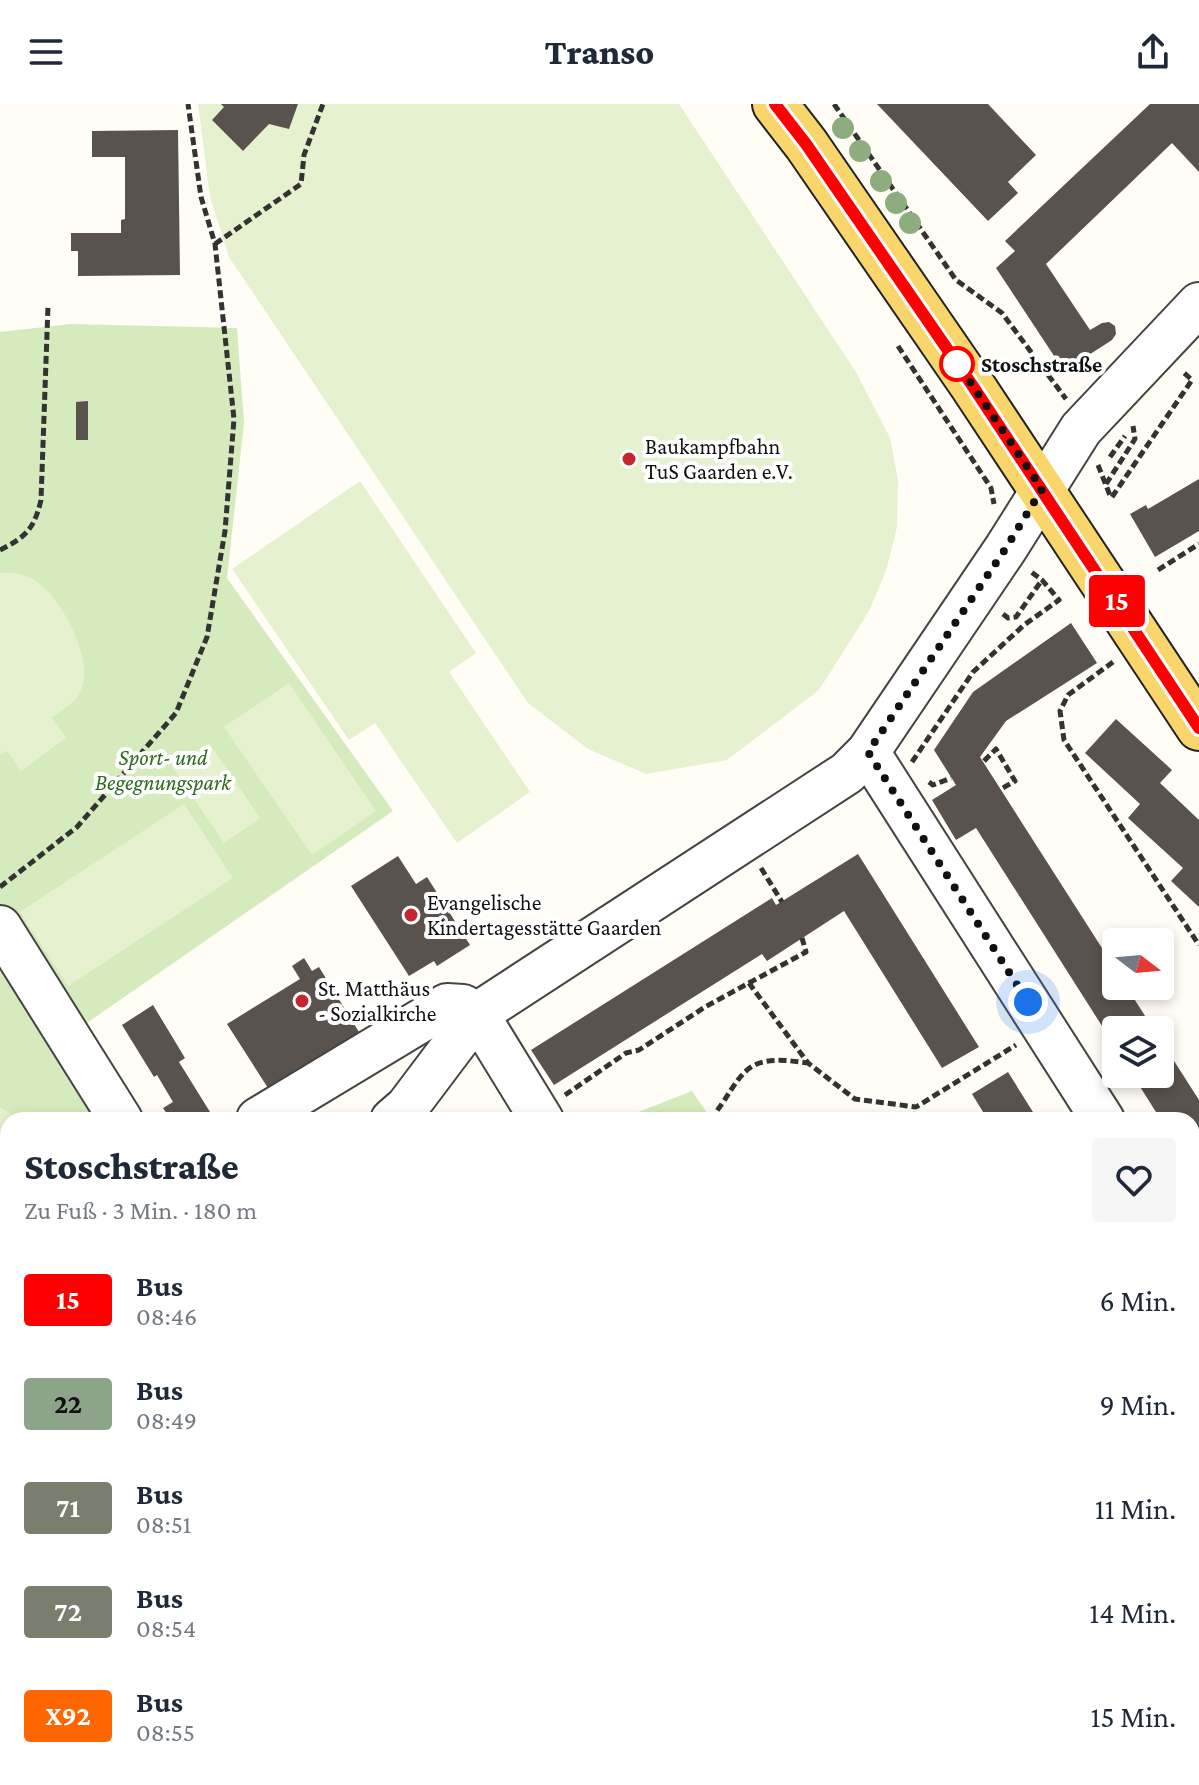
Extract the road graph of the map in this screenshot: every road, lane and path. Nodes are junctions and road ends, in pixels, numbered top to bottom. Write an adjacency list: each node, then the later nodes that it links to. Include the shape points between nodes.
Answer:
1 (188, 104): 5 (path, via 201,197)
2 (323, 104): 5 (path, via 304,155 301,184)
3 (775, 104): 13 (main road)
4 (834, 104): 11 (path, via 956,280 1002,313 1063,393)
5 (215, 244): 28 (path, via 234,419 225,531 207,637 176,713 77,827)
6 (1199, 304): 11 (street)
7 (48, 306): 17 (path, via 41,500 36,522 20,540)
8 (893, 338): 16 (path, via 991,488 994,508 988,528)
9 (1180, 369): 12 (path, via 1192,380 1111,498)
10 (1133, 426): 12 (path, via 1135,439)
11 (1081, 429): 12 (path); 13 (street)
12 (1106, 485)
13 (1042, 489): 16 (street); 21 (main road)
14 (1192, 535): 15 (path)
15 (1199, 544): 18 (path)
16 (1006, 548): 19 (path); 23 (street)
17 (0, 550)
18 (1158, 570)
19 (1042, 580): 20 (path, via 1016,617); 23 (path, via 1059,600 973,672 910,764)
20 (1002, 613)
21 (1142, 640): 22 (main road); 31 (path, via 1068,695 1060,711 1064,740)
22 (1199, 728)
23 (885, 756): 33 (street, via 847,773); 34 (street)
24 (984, 761): 27 (path, via 996,749 1015,781)
25 (921, 775): 26 (path, via 933,785)
26 (951, 778)
27 (1001, 789)
28 (0, 887)
29 (0, 927): 37 (street)
30 (802, 938): 32 (path, via 806,952)
31 (1199, 945)
32 (749, 983): 35 (path); 41 (path, via 626,1053)
33 (477, 1014): 38 (street, via 447,1005); 39 (street); 40 (street)
34 (1043, 1027): 36 (path); 44 (street)
35 (808, 1063): 36 (path, via 855,1099); 42 (path, via 759,1061 736,1078)
36 (916, 1107): 43 (path)
37 (116, 1112)
38 (270, 1112)
39 (407, 1112)
40 (537, 1112)
41 (547, 1112)
42 (715, 1112)
43 (916, 1112)
44 (1098, 1112)

